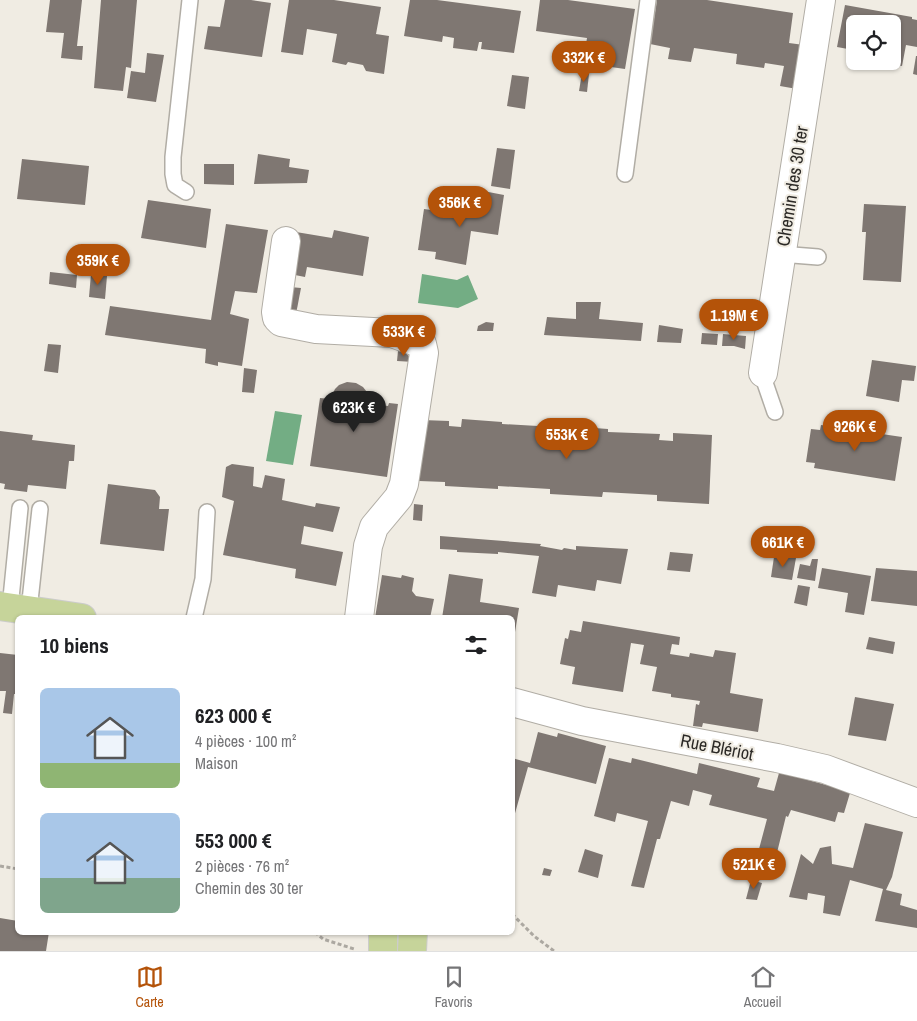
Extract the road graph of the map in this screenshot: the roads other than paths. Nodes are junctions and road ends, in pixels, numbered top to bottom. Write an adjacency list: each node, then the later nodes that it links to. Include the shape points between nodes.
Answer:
1 (190, 0): 5 (lane, via 173,157 175,185)
2 (648, 0): 4 (lane)
3 (821, 0): 7 (street, Chemin des 30 ter)
4 (624, 174)
5 (186, 192)
6 (286, 241): 17 (street, via 276,318 281,322 316,328 392,333 422,344 424,353 404,484 399,497 374,527 368,546)
7 (780, 254): 8 (lane); 9 (street, Chemin des 30 ter)
8 (818, 258)
9 (763, 373): 10 (lane)
10 (774, 412)
11 (20, 508): 14 (lane)
12 (40, 509): 14 (lane)
13 (207, 512): 16 (lane, via 203,579)
14 (13, 608): 15 (main road)
15 (61, 615)
16 (195, 615)
17 (359, 615)
18 (515, 703): 19 (street, Rue Blériot, via 582,721 825,769)
19 (917, 803)
20 (383, 935): 22 (main road)
21 (413, 935): 23 (main road)
22 (383, 951)
23 (412, 951)

